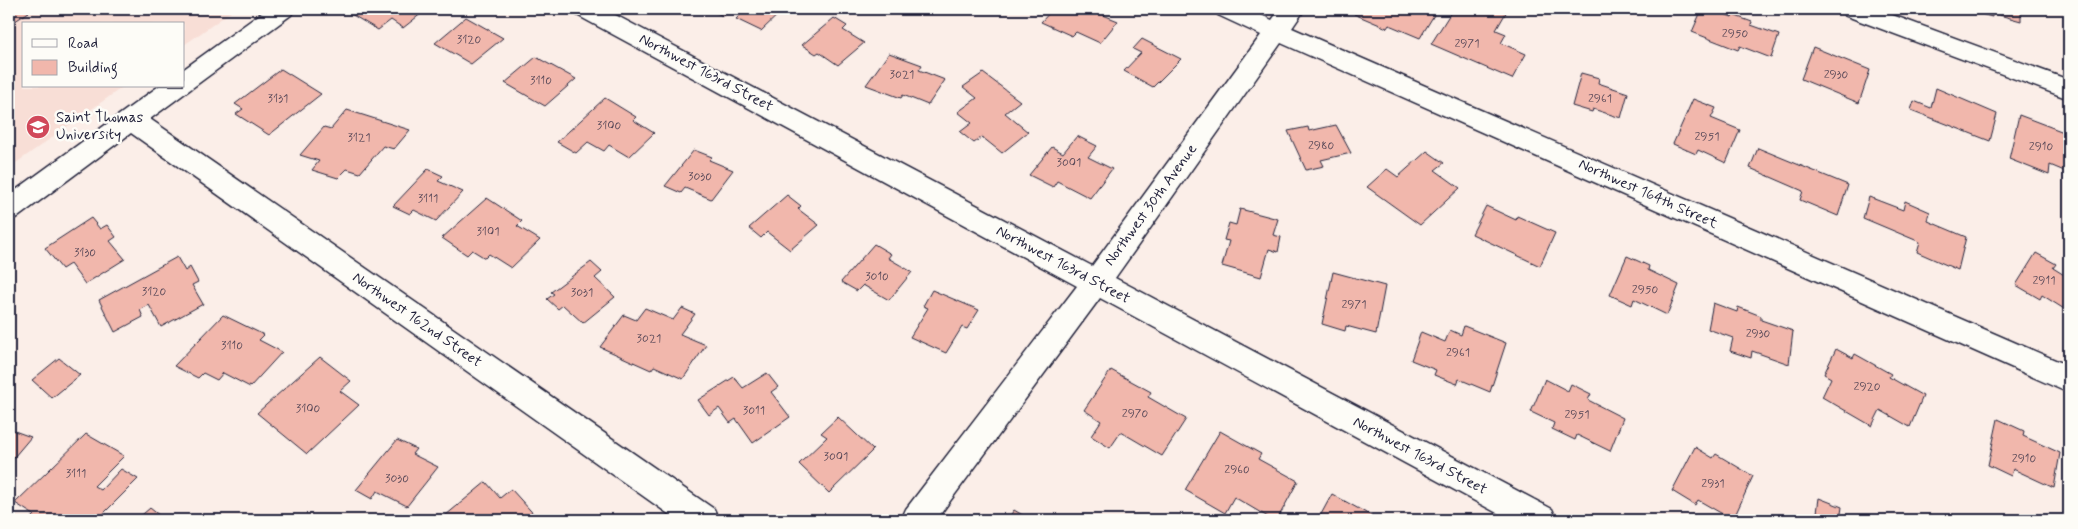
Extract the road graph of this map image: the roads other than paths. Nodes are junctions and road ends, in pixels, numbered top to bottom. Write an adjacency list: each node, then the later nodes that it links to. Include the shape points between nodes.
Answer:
1 (283, 9): 7 (street)
2 (585, 9): 12 (street, Northwest 163rd Street)
3 (1226, 9): 6 (street, Northwest 164th Street)
4 (1293, 9): 6 (street, Northwest 30th Avenue)
5 (1852, 9): 9 (street)
6 (1276, 31): 12 (street, Northwest 30th Avenue); 13 (street, Northwest 164th Street)
7 (185, 81)
8 (174, 88): 10 (street)
9 (2069, 90)
10 (132, 120): 11 (street); 14 (street, Northwest 162nd Street)
11 (9, 209)
12 (1096, 282): 15 (street, Northwest 30th Avenue); 16 (street, Northwest 163rd Street)
13 (2069, 380)
14 (703, 520)
15 (917, 520)
16 (1541, 520)

